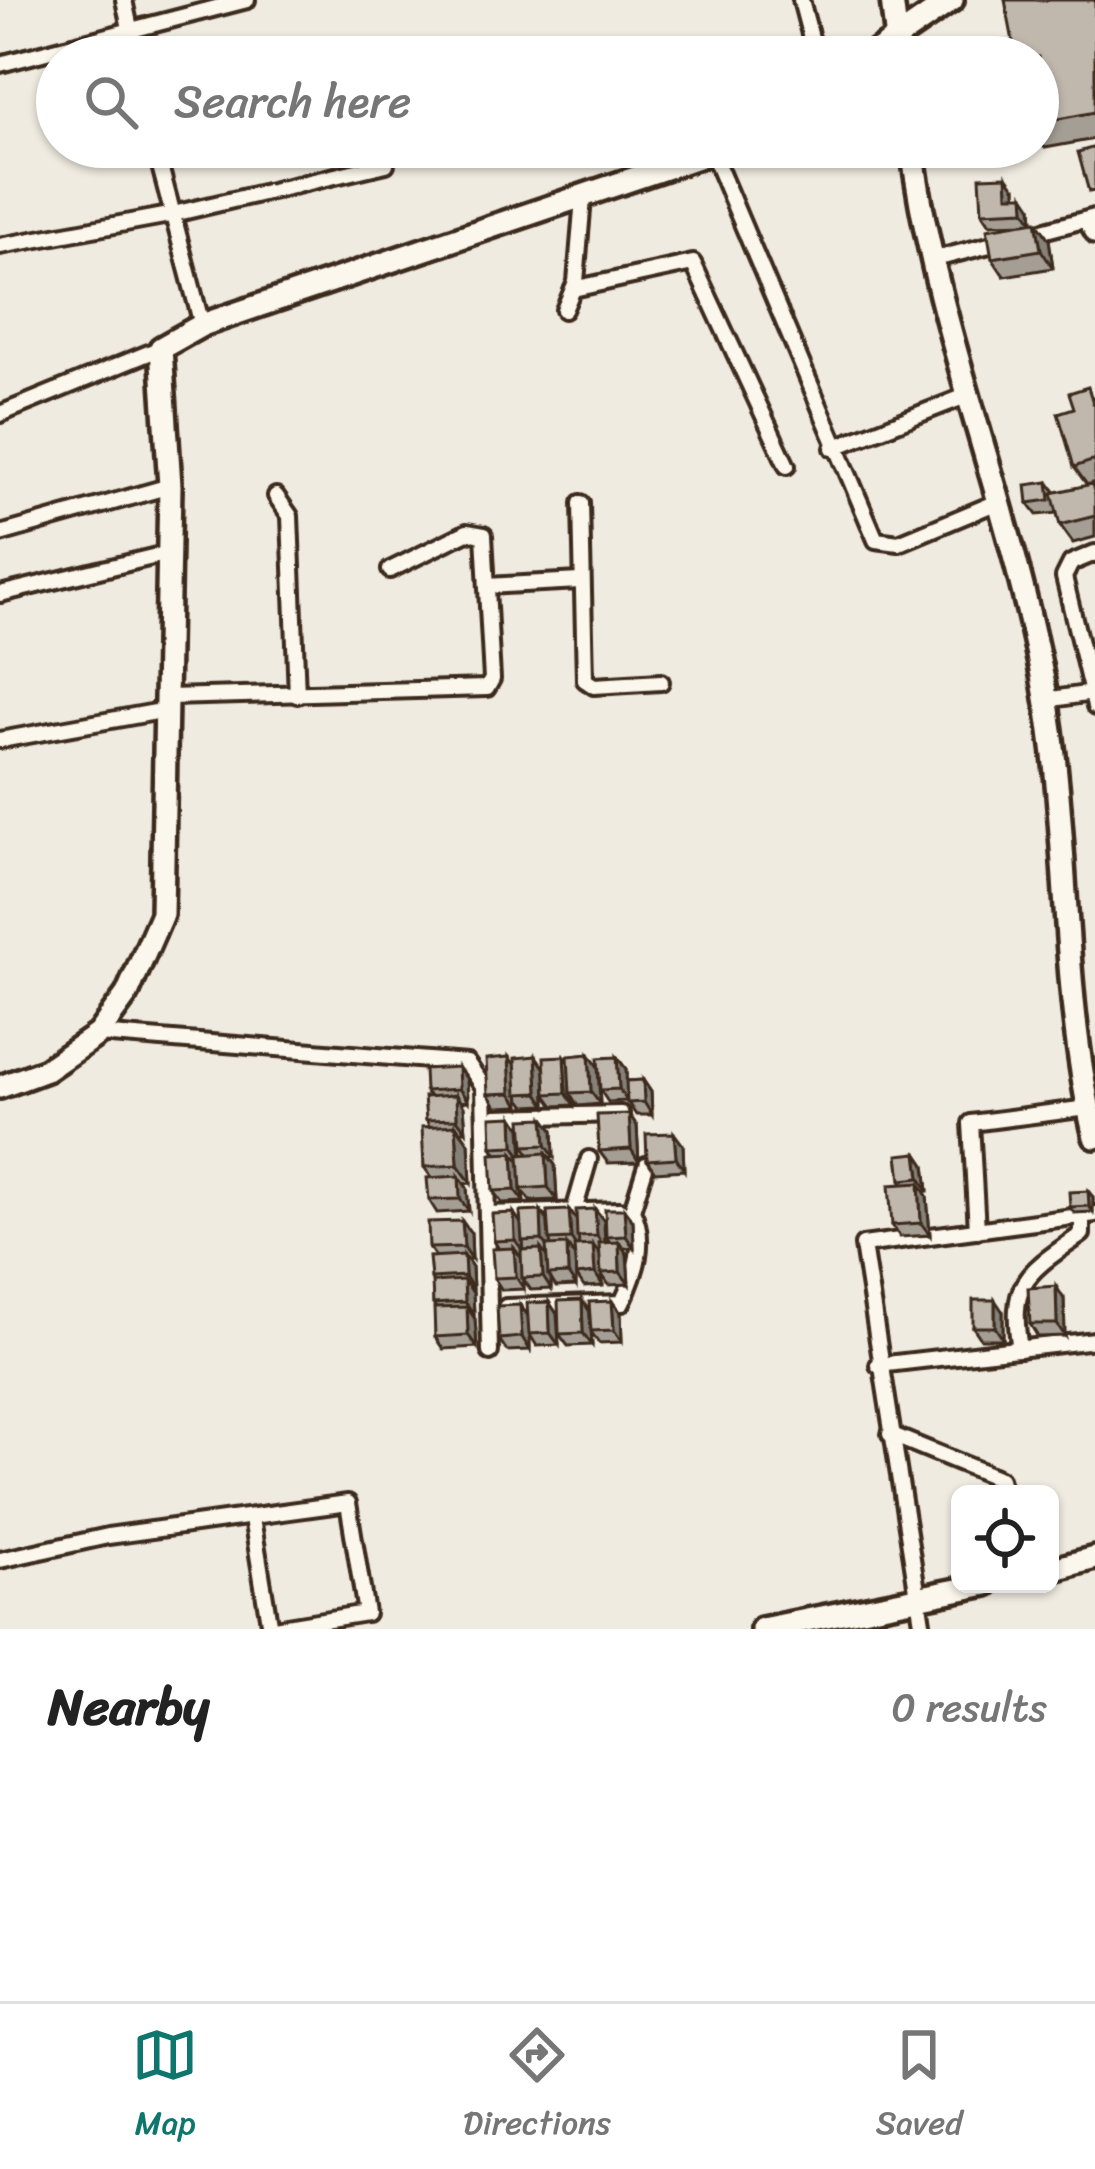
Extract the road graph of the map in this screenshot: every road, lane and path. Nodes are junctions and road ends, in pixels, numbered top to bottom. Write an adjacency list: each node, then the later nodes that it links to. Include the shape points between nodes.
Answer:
1 (124, 0): 6 (street)
2 (247, 0): 6 (street)
3 (801, 0): 9 (street)
4 (892, 0): 10 (main road)
5 (952, 0): 11 (main road)
6 (129, 27): 7 (street); 8 (street)
7 (98, 36)
8 (131, 36)
9 (810, 36)
10 (896, 36)
11 (910, 36)
12 (36, 54): 13 (street)
13 (0, 64)
14 (159, 168): 20 (street)
15 (369, 168): 20 (street)
16 (669, 168): 19 (main road)
17 (727, 168): 31 (street)
18 (916, 168): 24 (main road)
19 (583, 198): 25 (street); 27 (main road)
20 (169, 215): 23 (street); 27 (street)
21 (1090, 218): 22 (street); 24 (street)
22 (1095, 236)
23 (0, 246)
24 (935, 259): 29 (main road)
25 (573, 289): 26 (street); 32 (street, via 692,263)
26 (564, 310)
27 (202, 325): 28 (main road)
28 (161, 349): 30 (street); 33 (main road)
29 (971, 394): 31 (street); 35 (main road)
30 (0, 414)
31 (833, 448): 35 (street, via 871,534 884,545)
32 (787, 466)
33 (170, 486): 37 (street); 38 (main road)
34 (276, 496): 46 (street, via 290,516)
35 (1000, 501): 47 (main road)
36 (581, 503): 41 (street)
37 (0, 534)
38 (169, 553): 43 (street); 49 (main road)
39 (1095, 553): 44 (street, via 1071,563 1064,578)
40 (390, 570): 42 (street, via 477,532 484,536)
41 (580, 581): 42 (street); 45 (street, via 585,680)
42 (487, 586): 46 (street, via 487,688)
43 (0, 594)
44 (1087, 638): 48 (street)
45 (662, 682)
46 (297, 694): 49 (street)
47 (1046, 700): 48 (street); 53 (main road)
48 (1093, 700)
49 (168, 703): 50 (street); 51 (main road, via 162,914 127,994)
50 (0, 740)
51 (98, 1034): 52 (main road, via 46,1070); 55 (street, via 467,1064 484,1087)
52 (0, 1087)
53 (1088, 1108): 56 (main road); 63 (street, via 971,1123)
54 (621, 1114): 55 (street)
55 (484, 1118): 61 (street)
56 (1095, 1137)
57 (589, 1159): 60 (street)
58 (646, 1165): 59 (street)
59 (632, 1210): 60 (street); 64 (street, via 640,1227 636,1272 622,1303)
60 (574, 1211): 61 (street)
61 (487, 1214): 64 (street)
62 (1088, 1215): 63 (street); 66 (street, via 1082,1234 1028,1272 1012,1306)
63 (977, 1230): 68 (street, via 862,1245)
64 (489, 1307): 67 (street)
65 (1095, 1340): 66 (street)
66 (1020, 1348): 68 (street)
67 (490, 1352)
68 (878, 1365): 69 (street)
69 (890, 1434): 70 (street); 76 (street)
70 (1002, 1485)
71 (252, 1518): 73 (street); 77 (street); 77 (street, via 348,1503 366,1613)
72 (1095, 1558): 74 (main road)
73 (0, 1560)
74 (1059, 1568)
75 (951, 1592): 76 (main road)
76 (916, 1600): 78 (main road); 79 (street)
77 (269, 1629)
78 (763, 1629)
79 (923, 1629)

